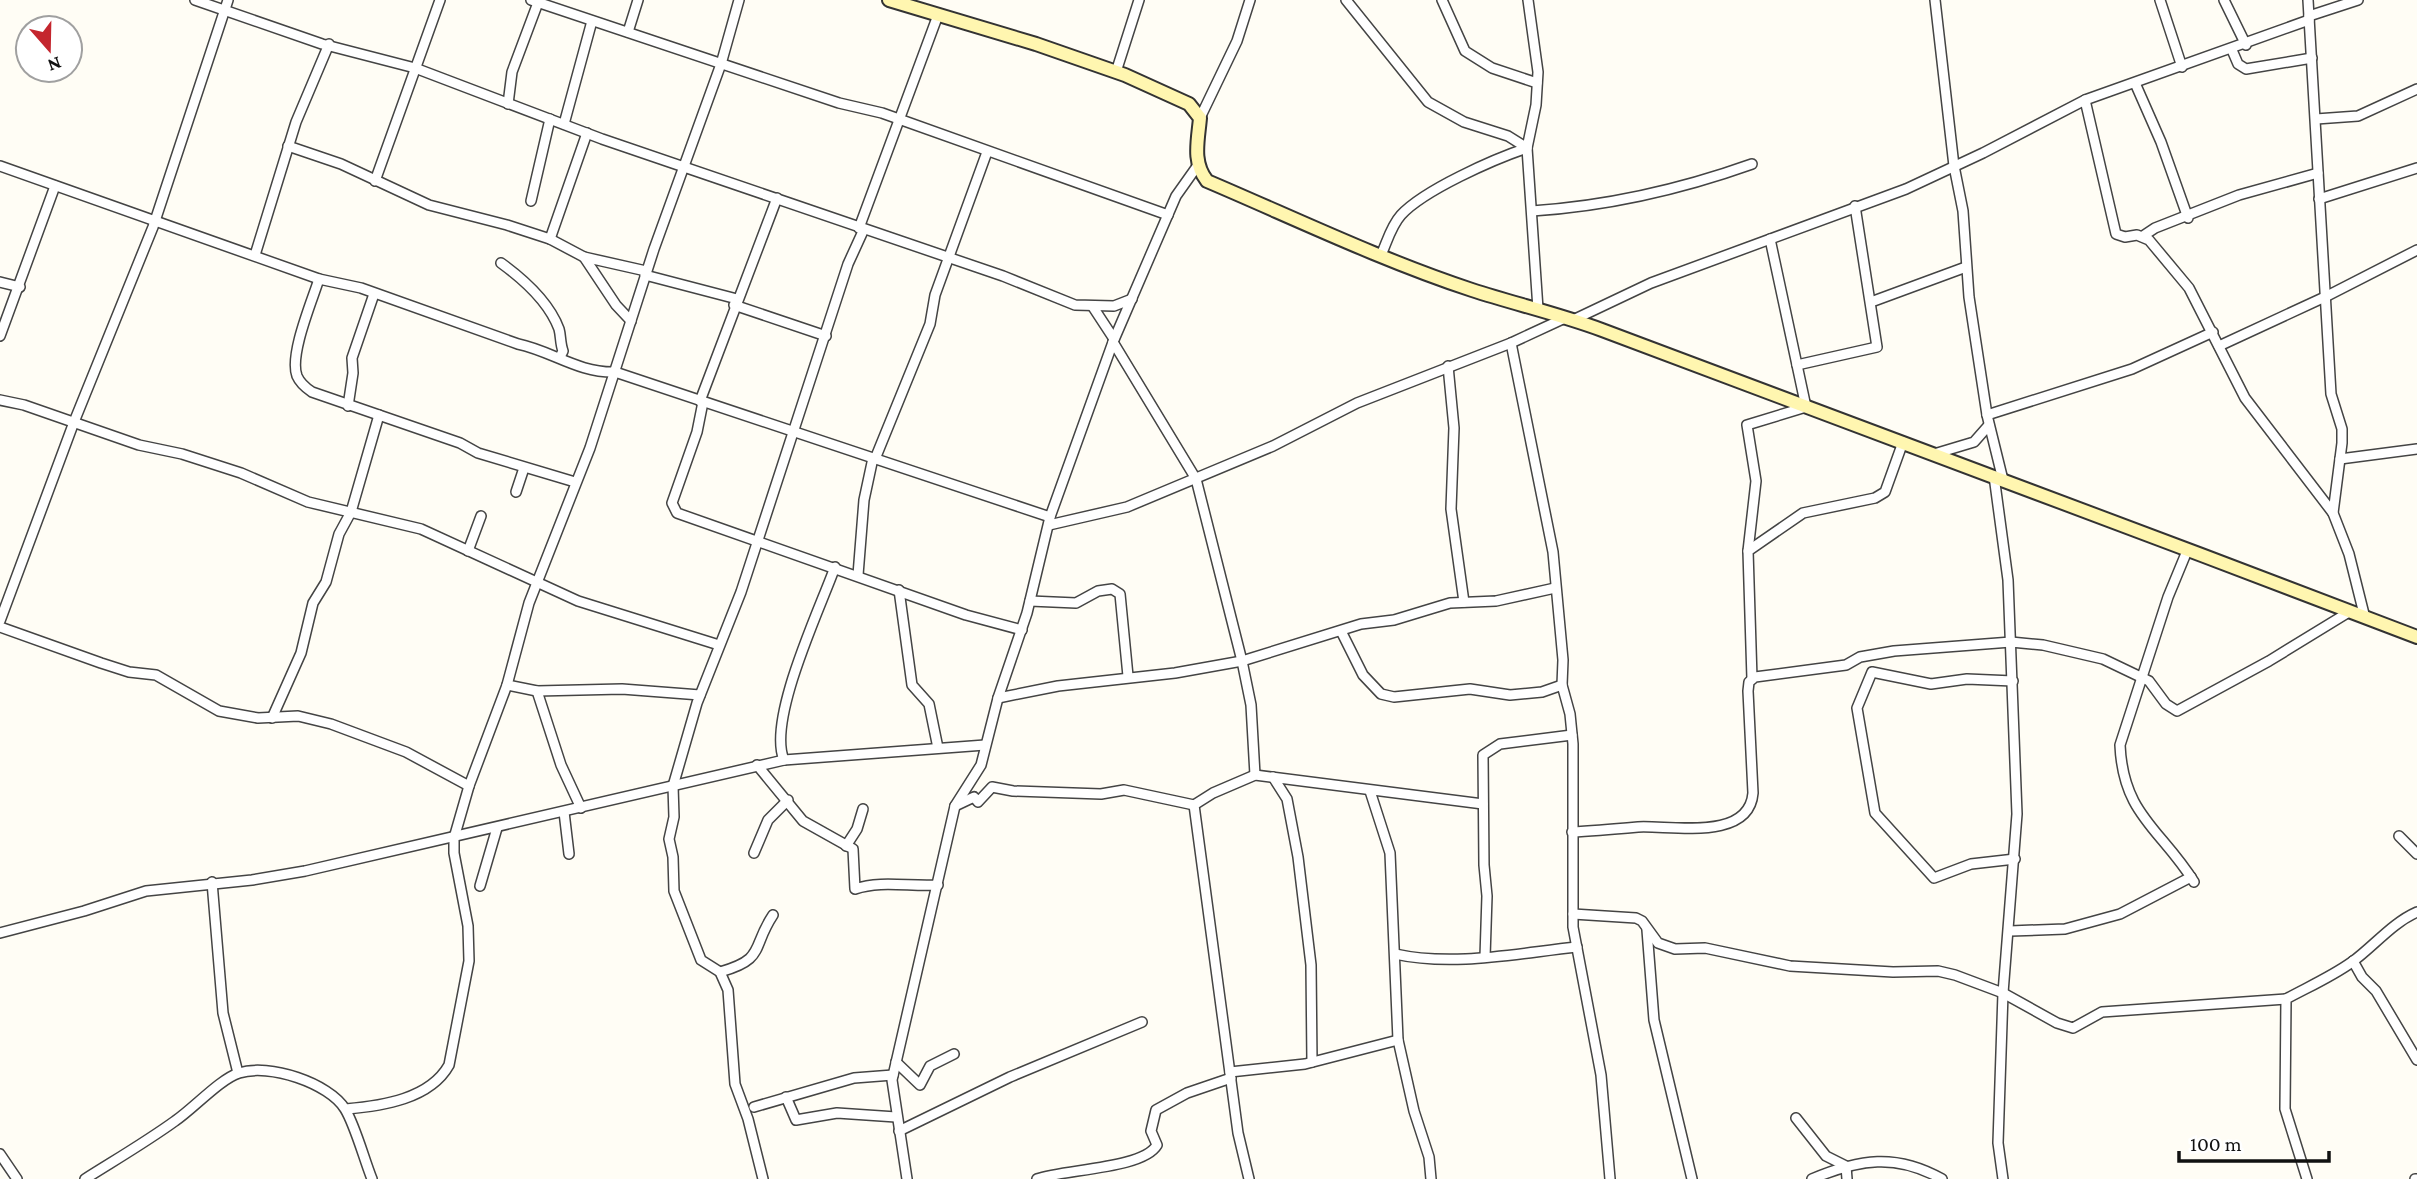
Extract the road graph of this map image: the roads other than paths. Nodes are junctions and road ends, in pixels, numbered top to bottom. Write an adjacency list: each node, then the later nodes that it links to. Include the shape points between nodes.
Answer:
1 (195, 0): 18 (street)
2 (229, 0): 18 (street)
3 (440, 0): 29 (street)
4 (638, 0): 22 (street)
5 (739, 0): 27 (street)
6 (889, 0): 19 (street)
7 (1139, 0): 30 (street)
8 (1250, 0): 37 (street, via 1237,41)
9 (1346, 0): 43 (street, via 1428,102)
10 (1442, 0): 31 (street, via 1465,51 1492,68)
11 (1528, 0): 31 (street)
12 (1935, 0): 49 (street)
13 (2160, 0): 28 (street)
14 (2224, 0): 24 (street)
15 (2308, 0): 20 (street)
16 (2358, 0): 20 (street)
17 (536, 1): 21 (street); 35 (street, via 512,72)
18 (224, 10): 23 (street); 61 (street)
19 (938, 15): 30 (street); 39 (street)
20 (2309, 18): 24 (street); 26 (street)
21 (592, 20): 22 (street); 40 (street)
22 (628, 32): 27 (street)
23 (329, 44): 29 (street); 42 (street)
24 (2246, 45): 25 (street)
25 (2232, 50): 26 (street, via 2246,69); 28 (street)
26 (2312, 58): 38 (street)
27 (721, 64): 39 (street); 48 (street)
28 (2182, 67): 32 (street)
29 (415, 68): 35 (street); 52 (street)
30 (1116, 72): 37 (street, via 1189,104)
31 (1537, 83): 43 (street)
32 (2134, 83): 34 (street); 60 (street)
33 (2417, 89): 38 (street, via 2358,116)
34 (2085, 100): 49 (street); 63 (street, via 2112,227 2120,236)
35 (508, 104): 36 (street)
36 (550, 118): 40 (street); 56 (street)
37 (1200, 118): 46 (street)
38 (2316, 119): 51 (street)
39 (900, 121): 44 (street); 62 (street)
40 (564, 124): 41 (street)
41 (587, 133): 48 (street); 64 (street)
42 (288, 146): 52 (street); 67 (street)
43 (1527, 148): 58 (street); 68 (street, via 1464,176 1405,211)
44 (987, 152): 59 (street); 70 (street)
45 (1752, 163): 58 (street, via 1622,202)
46 (1198, 164): 59 (street); 68 (street, via 1207,181)
47 (0, 166): 53 (street)
48 (686, 166): 54 (street); 73 (street)
49 (1954, 166): 57 (street); 72 (street, via 1963,211)
50 (2417, 168): 55 (street)
51 (2318, 173): 55 (street); 60 (street, via 2239,195)
52 (375, 181): 64 (street, via 429,205)
53 (55, 186): 61 (street); 76 (street)
54 (777, 198): 62 (street); 80 (street)
55 (2319, 199): 78 (street)
56 (531, 201)
57 (1855, 206): 65 (street); 81 (street)
58 (1532, 211): 83 (street)
59 (1168, 215): 79 (street)
60 (2188, 218): 63 (street)
61 (154, 223): 67 (street); 102 (street)
62 (862, 228): 70 (street); 88 (street)
63 (2143, 236): 86 (street, via 2189,288)
64 (550, 239): 69 (street)
65 (1770, 239): 84 (street); 93 (street)
66 (2417, 250): 78 (street)
67 (255, 255): 74 (street)
68 (1381, 255): 83 (street)
69 (584, 257): 73 (street); 85 (street)
70 (951, 258): 82 (street, via 1075,305); 107 (street, via 935,295 930,324)
71 (500, 263): 92 (street, via 530,283 560,330)
72 (1966, 267): 81 (street); 101 (street)
73 (646, 273): 80 (street); 85 (street)
74 (319, 279): 77 (street); 98 (street, via 301,335 296,371 312,392)
75 (0, 282): 76 (street)
76 (20, 287): 87 (street)
77 (374, 294): 92 (street); 98 (street, via 352,358)
78 (2327, 296): 91 (street); 108 (street, via 2331,394 2342,429)
79 (1132, 299): 82 (street); 89 (street)
80 (736, 302): 88 (street); 97 (street)
81 (1871, 302): 93 (street, via 1877,346)
82 (1093, 307): 89 (street)
83 (1538, 309): 84 (street)
84 (1569, 319): 90 (street); 99 (street)
85 (631, 321): 95 (street)
86 (2213, 332): 91 (street); 101 (street, via 2132,369)
87 (0, 336)
88 (826, 336): 103 (street)
89 (1114, 340): 111 (street); 117 (street)
90 (1511, 343): 94 (street); 125 (street, via 1553,552)
91 (2219, 346): 115 (street, via 2245,398)
92 (560, 357): 95 (street, via 582,369)
93 (1797, 365): 99 (street)
94 (1448, 366): 111 (street); 128 (street, via 1454,428 1451,509)
95 (615, 372): 97 (street); 112 (street)
96 (0, 400): 102 (street)
97 (702, 402): 103 (street); 118 (street, via 672,509)
98 (348, 406): 100 (street)
99 (1806, 407): 104 (street); 120 (street, via 1747,425 1756,481)
100 (379, 415): 109 (street); 114 (street)
101 (1988, 420): 106 (street, via 1974,442); 110 (street)
102 (74, 422): 114 (street, via 204,461 308,502); 131 (street)
103 (793, 432): 107 (street); 118 (street)
104 (1903, 442): 106 (street); 120 (street, via 1885,492 1804,513)
105 (2417, 449): 108 (street)
106 (1934, 454): 110 (street)
107 (874, 459): 117 (street); 123 (street, via 864,500)
108 (2340, 459): 115 (street)
109 (524, 468): 112 (street); 113 (street)
110 (1998, 478): 121 (street); 135 (street)
111 (1196, 479): 117 (street, via 1127,507); 137 (street)
112 (575, 482): 124 (street)
113 (516, 492)
114 (351, 512): 119 (street, via 422,529); 147 (street, via 339,534 326,582 313,603 301,653)
115 (2333, 513): 130 (street)
116 (481, 516): 119 (street)
117 (1049, 521): 127 (street)
118 (755, 541): 122 (street); 136 (street)
119 (468, 551): 124 (street)
120 (1748, 551): 140 (street)
121 (2187, 551): 129 (street); 139 (street)
122 (835, 567): 123 (street); 151 (street, via 781,717 779,747)
123 (858, 575): 126 (street)
124 (538, 580): 136 (street, via 578,601); 142 (street)
125 (1555, 588): 128 (street, via 1496,601); 143 (street)
126 (899, 590): 132 (street); 150 (street, via 912,685 929,704)
127 (1030, 601): 132 (street); 138 (street, via 1076,603 1112,589 1120,594)
128 (1464, 602): 133 (street)
129 (2349, 612): 130 (street); 139 (street, via 2177,711)
130 (2365, 618): 134 (street)
131 (0, 624): 147 (street, via 101,663 156,675 219,711)
132 (1022, 630): 146 (street)
133 (1341, 631): 137 (street); 143 (street, via 1363,675 1381,694 1394,698 1470,689 1510,695)
134 (2417, 637)
135 (2011, 642): 139 (street, via 2063,648 2103,659); 140 (street, via 1894,651 1860,657 1846,665); 141 (street)
136 (719, 645): 145 (street)
137 (1242, 661): 138 (street); 153 (street, via 1251,705)
138 (1128, 676): 146 (street)
139 (2141, 677): 181 (street, via 2120,745 2121,764 2136,810 2193,879 2120,914 2064,929)
140 (1752, 679): 166 (street, via 1747,712 1753,793 1746,813 1693,830 1640,827)
141 (2013, 681): 173 (street); 173 (street, via 1967,679 1931,684 1871,672 1857,708 1875,813 1934,878 1971,864)
142 (507, 685): 144 (street); 155 (street)
143 (1562, 685): 148 (street)
144 (537, 691): 145 (street, via 622,689); 162 (street, via 561,765)
145 (700, 695): 156 (street)
146 (998, 698): 149 (street)
147 (272, 718): 155 (street, via 298,716 331,724 406,752)
148 (1572, 735): 159 (street, via 1517,741 1487,750 1482,766); 166 (street)
149 (985, 745): 150 (street); 161 (street, via 981,765)
150 (938, 748): 151 (street)
151 (784, 760): 152 (street)
152 (757, 765): 156 (street); 158 (street)
153 (1255, 775): 154 (street); 160 (street)
154 (1273, 777): 157 (street); 195 (street, via 1287,799 1298,857 1311,965)
155 (469, 786): 168 (street)
156 (673, 786): 162 (street); 187 (street, via 669,839 674,891 701,960)
157 (1370, 791): 159 (street); 184 (street, via 1390,853)
158 (788, 800): 169 (street, via 803,821); 170 (street, via 768,820)
159 (1483, 804): 185 (street)
160 (1194, 805): 161 (street, via 1124,790 1101,793 992,787 982,800 974,797); 198 (street)
161 (955, 806): 176 (street)
162 (581, 808): 164 (street)
163 (863, 809): 169 (street)
164 (564, 812): 165 (street); 171 (street)
165 (497, 828): 168 (street); 175 (street)
166 (1572, 832): 178 (street)
167 (2399, 836): 172 (street)
168 (454, 838): 174 (street, via 305,871); 201 (street, via 469,961 449,1065 442,1078 410,1096)
169 (846, 846): 176 (street, via 853,849 855,889 874,882)
170 (754, 853)
171 (569, 854)
172 (2417, 854)
173 (2015, 859): 181 (street)
174 (212, 882): 182 (street, via 146,891); 196 (street, via 223,1013)
175 (480, 886)
176 (938, 886): 194 (street)
177 (2417, 912): 186 (street)
178 (1573, 914): 180 (street, via 1636,918); 183 (street)
179 (773, 915): 187 (street, via 752,959)
180 (1647, 928): 188 (street, via 1658,943 1675,949 1705,948 1790,965 1938,971); 216 (street, via 1654,1020)
181 (2010, 931): 188 (street)
182 (0, 933)
183 (1577, 947): 185 (street); 215 (street, via 1601,1074)
184 (1395, 954): 185 (street); 191 (street)
185 (1485, 957)
186 (2353, 961): 189 (street); 193 (street)
187 (720, 972): 211 (street, via 728,990 735,1084)
188 (2003, 993): 189 (street, via 2073,1028 2102,1012); 220 (street, via 1998,1143)
189 (2286, 999): 221 (street, via 2284,1109)
190 (1142, 1023): 204 (street, via 1010,1077)
191 (1398, 1040): 195 (street); 214 (street)
192 (954, 1054): 194 (street, via 930,1066 920,1085)
193 (2417, 1060)
194 (896, 1062): 197 (street)
195 (1312, 1062): 198 (street)
196 (239, 1073): 201 (street, via 284,1074 313,1083); 209 (street, via 176,1121)
197 (893, 1074): 199 (street); 202 (street)
198 (1231, 1075): 212 (street, via 1156,1110 1151,1131 1157,1146 1152,1152 1123,1163); 213 (street)
199 (786, 1097): 200 (street); 202 (street, via 796,1120 837,1113)
200 (754, 1107)
201 (346, 1110): 210 (street)
202 (896, 1117): 204 (street)
203 (1796, 1118): 206 (street, via 1826,1156)
204 (899, 1131): 207 (street)
205 (0, 1154): 208 (street)
206 (1846, 1166): 217 (street); 218 (street); 219 (street, via 1896,1161)
207 (908, 1177)
208 (17, 1179)
209 (85, 1179)
210 (372, 1179)
211 (763, 1179)
212 (1037, 1179)
213 (1249, 1179)
214 (1431, 1179)
215 (1610, 1179)
216 (1692, 1179)
217 (1812, 1179)
218 (1847, 1179)
219 (1942, 1179)
220 (2003, 1179)
221 (2307, 1179)

